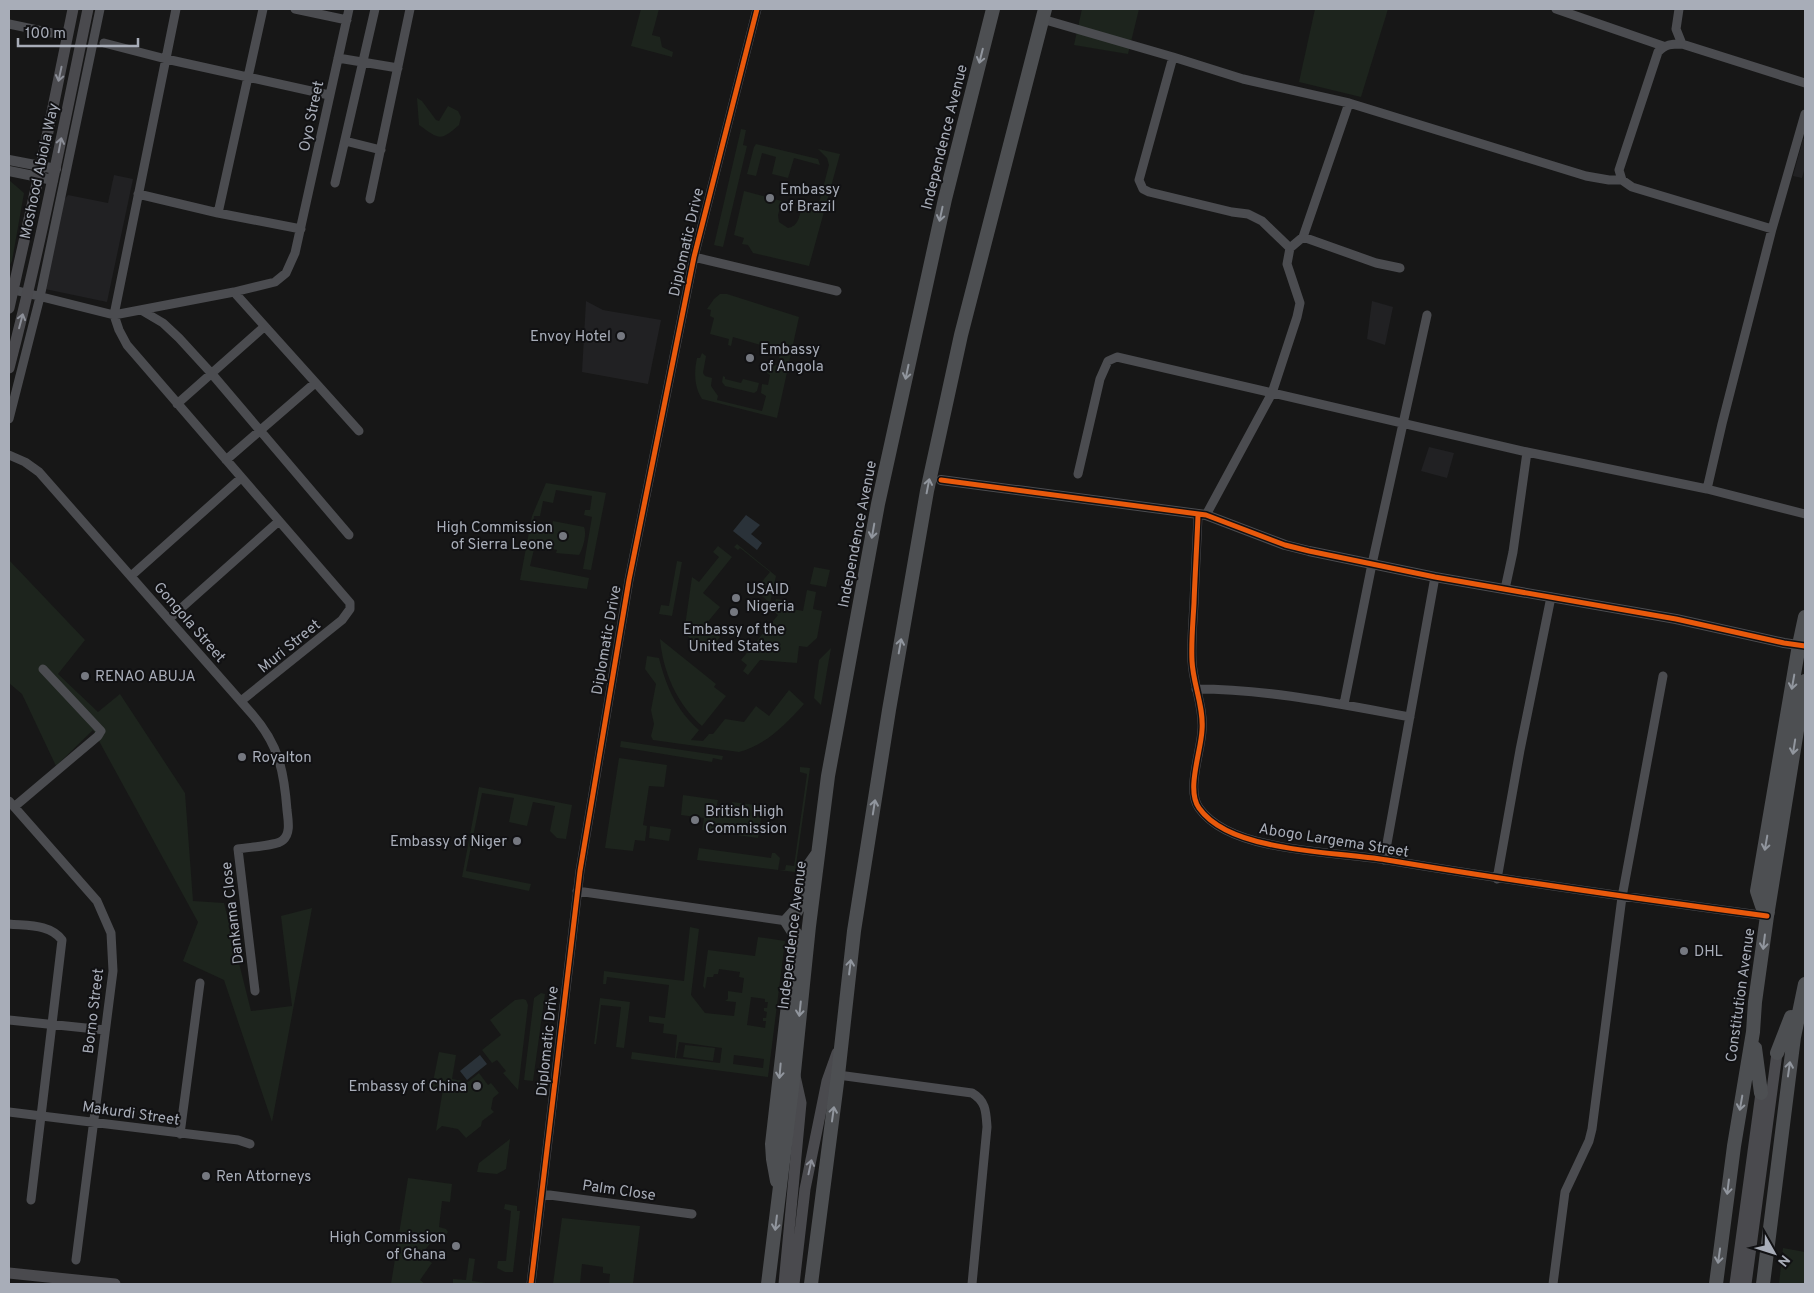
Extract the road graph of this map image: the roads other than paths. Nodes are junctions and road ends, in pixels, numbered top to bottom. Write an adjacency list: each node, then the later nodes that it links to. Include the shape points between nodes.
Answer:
1 (73, 9): 35 (main road, Moshood Abiola Way, one-way to 35)
2 (88, 9): 36 (main road, Moshood Abiola Way, one-way to 2)
3 (100, 9): 45 (street)
4 (176, 9): 23 (street)
5 (263, 9): 26 (street)
6 (295, 9): 15 (street)
7 (349, 9): 15 (street, Oyo Street)
8 (375, 9): 24 (street)
9 (410, 9): 25 (street)
10 (757, 9): 47 (street, Diplomatic Drive)
11 (993, 9): 96 (main road, Independence Avenue, one-way to 96, via 945,199 878,504 828,776)
12 (1556, 9): 20 (street)
13 (1679, 9): 19 (street, via 1676,29)
14 (1044, 14): 21 (street); 111 (main road, one-way to 14, via 854,932 927,491 961,335)
15 (347, 20): 22 (street, Oyo Street)
16 (9, 24): 17 (street)
17 (52, 33)
18 (104, 43): 23 (street)
19 (1682, 44): 20 (street); 27 (street)
20 (1663, 46): 37 (street, via 1658,52 1619,170)
21 (1173, 57): 29 (street, via 1242,79); 46 (street, via 1140,184 1149,192 1248,214 1262,221)
22 (338, 58): 24 (street); 28 (street, Oyo Street)
23 (166, 59): 26 (street); 39 (street)
24 (362, 62): 25 (street); 31 (street)
25 (398, 68): 32 (street)
26 (247, 76): 28 (street); 41 (street)
27 (1805, 83)
28 (329, 95): 42 (street, Oyo Street)
29 (1349, 103): 37 (street, via 1586,176); 44 (street)
30 (1805, 114): 43 (street)
31 (345, 141): 32 (street); 38 (street)
32 (380, 150): 40 (street)
33 (9, 160): 35 (street)
34 (9, 171): 35 (street)
35 (40, 172): 36 (street); 49 (main road, Moshood Abiola Way)
36 (54, 175): 45 (main road, Moshood Abiola Way)
37 (1622, 180): 43 (street, via 1632,187)
38 (335, 183)
39 (138, 194): 41 (street); 56 (street)
40 (370, 199)
41 (218, 213): 42 (street)
42 (300, 229): 51 (street, Oyo Street, via 291,265 279,280)
43 (1772, 229): 74 (street)
44 (1303, 237): 46 (street); 48 (street, via 1376,263)
45 (44, 246): 52 (main road, Moshood Abiola Way); 53 (street)
46 (1290, 248): 62 (street, via 1287,264 1300,302)
47 (694, 257): 50 (street); 99 (street, Diplomatic Drive, via 629,580)
48 (1400, 268)
49 (14, 290): 52 (street); 54 (main road, Moshood Abiola Way)
50 (837, 291)
51 (234, 292): 55 (street, Oyo Street); 58 (street)
52 (28, 294): 53 (street); 59 (main road, Moshood Abiola Way, one-way to 52)
53 (40, 297): 56 (street); 64 (street)
54 (9, 308)
55 (141, 310): 56 (street, Oyo Street); 60 (street, via 171,330)
56 (114, 315): 63 (street, via 127,345)
57 (1427, 315): 65 (street)
58 (264, 327): 60 (street); 61 (street)
59 (9, 368)
60 (212, 374): 63 (street); 66 (street)
61 (314, 383): 66 (street); 67 (street)
62 (1272, 393): 65 (street); 71 (street, via 1112,358 1100,378); 76 (street)
63 (177, 404): 70 (street)
64 (9, 419)
65 (1404, 423): 68 (street); 79 (street)
66 (260, 431): 70 (street); 78 (street)
67 (359, 431)
68 (1527, 452): 74 (street); 82 (street, via 1514,552)
69 (9, 455): 80 (street, Gongola Street, via 39,472)
70 (226, 460): 72 (street)
71 (1078, 474)
72 (241, 478): 77 (street); 80 (street)
73 (941, 480): 76 (street)
74 (1707, 489): 75 (street)
75 (1805, 514)
76 (1202, 515): 79 (street, via 1285,544); 90 (street, Abogo Largema Street, via 1192,648)
77 (279, 521): 85 (street); 91 (street, Muri Street, via 347,598 350,609 342,620)
78 (349, 535)
79 (1372, 564): 81 (street); 92 (street)
80 (131, 576): 85 (street, Gongola Street)
81 (1435, 576): 82 (street); 93 (street)
82 (1505, 589): 83 (street)
83 (1551, 597): 86 (street, via 1676,619); 98 (street)
84 (1805, 617): 86 (main road)
85 (169, 619): 91 (street, Gongola Street)
86 (1802, 650): 101 (main road, one-way to 101, via 1757,891)
87 (43, 668): 94 (street, via 101,731)
88 (1663, 676): 100 (street)
89 (1805, 681): 101 (main road, Constitution Avenue, one-way to 101)
90 (1196, 689): 92 (street, via 1251,691); 97 (street, Abogo Largema Street, via 1202,727 1194,798 1199,808 1228,831 1270,845)
91 (241, 701): 95 (street, Gongola Street, via 264,728 280,760 286,789 288,827)
92 (1344, 704): 93 (street)
93 (1410, 717): 97 (street)
94 (12, 804): 109 (street, Borno Street, via 97,901 112,933 113,971)
95 (283, 840): 106 (street, Dankama Close, via 238,849)
96 (818, 855): 102 (main road, via 805,872 799,905); 113 (main road, Independence Avenue, one-way to 113)
97 (1384, 860): 98 (street, Abogo Largema Street)
98 (1497, 879): 100 (street, Abogo Largema Street)
99 (577, 891): 102 (street); 123 (street, Diplomatic Drive)
100 (1622, 897): 101 (street, Abogo Largema Street); 136 (street, via 1592,1129 1565,1192)
101 (1767, 914): 110 (main road, Constitution Avenue, one-way to 110)
102 (787, 921): 122 (main road, one-way to 122, via 796,935 772,1144)
103 (9, 924): 108 (street, via 49,928 62,940)
104 (200, 983): 119 (street)
105 (1805, 986): 112 (main road); 140 (main road, one-way to 105, via 1794,1036)
106 (255, 991)
107 (9, 1020): 108 (street)
108 (52, 1024): 109 (street); 117 (street)
109 (105, 1030): 118 (street, Borno Street)
110 (1753, 1032): 115 (main road); 137 (main road, Constitution Avenue, one-way to 137)
111 (840, 1045): 114 (main road); 133 (main road, one-way to 111, via 805,1189 827,1081)
112 (1777, 1053): 121 (main road)
113 (794, 1072): 122 (main road, Independence Avenue); 132 (main road, Independence Avenue, via 801,1104)
114 (838, 1075): 134 (main road, one-way to 114); 135 (street, via 972,1092 984,1103 987,1127)
115 (1761, 1094): 121 (main road)
116 (9, 1112): 117 (street, Makurdi Street)
117 (42, 1116): 118 (street, Makurdi Street); 124 (street)
118 (93, 1122): 119 (street, Makurdi Street); 127 (street, Borno Street)
119 (180, 1134): 120 (street, Makurdi Street)
120 (250, 1144)
121 (1758, 1155): 126 (main road)
122 (780, 1191): 131 (main road, Independence Avenue, one-way to 131)
123 (542, 1194): 125 (street, Palm Close); 130 (street, Diplomatic Drive)
124 (31, 1200)
125 (692, 1214)
126 (1748, 1230): 138 (main road); 139 (main road)
127 (76, 1260)
128 (9, 1273): 129 (main road)
129 (115, 1284)
130 (531, 1284)
131 (768, 1284)
132 (784, 1284)
133 (794, 1284)
134 (811, 1284)
135 (972, 1284)
136 (1553, 1284)
137 (1716, 1284)
138 (1735, 1284)
139 (1746, 1284)
140 (1762, 1284)

